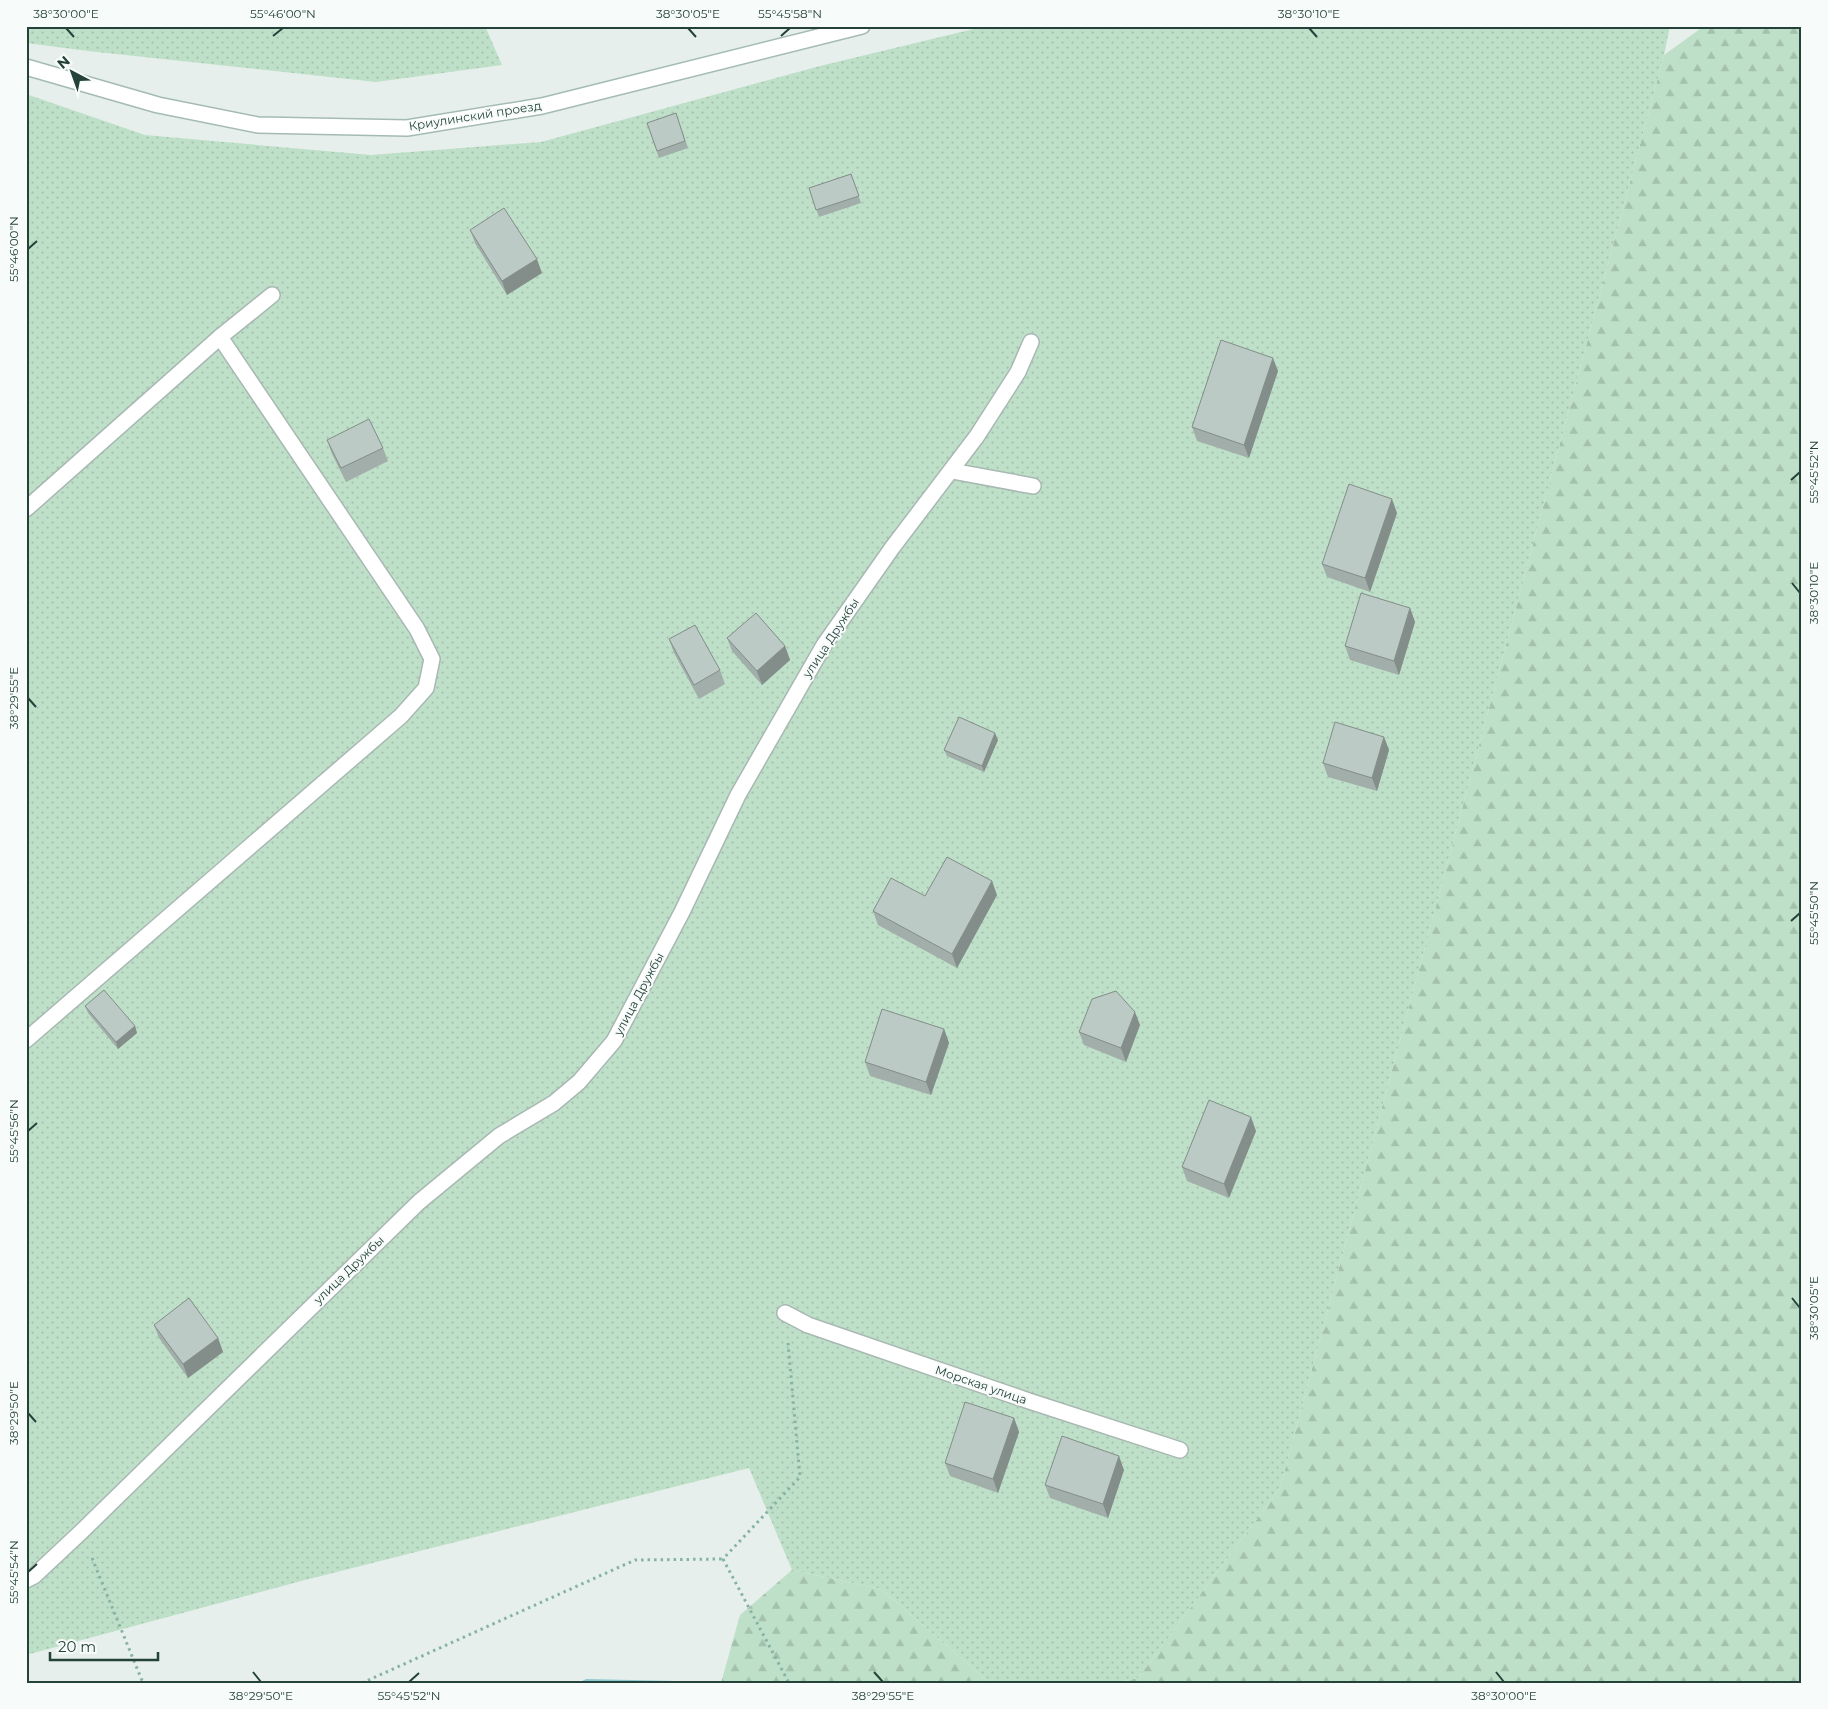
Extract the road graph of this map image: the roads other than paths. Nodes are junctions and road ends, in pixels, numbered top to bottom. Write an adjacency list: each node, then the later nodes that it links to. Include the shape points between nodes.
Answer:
1 (862, 26): 2 (street, Криулинский проезд, via 542,106 408,128 258,125 158,105)
2 (26, 67)
3 (272, 295): 4 (street)
4 (220, 337): 8 (street); 9 (street, via 417,629 432,658 426,688 401,716)
5 (1032, 342): 6 (street, улица Дружбы, via 1018,372)
6 (952, 470): 7 (street); 12 (street, улица Дружбы, via 824,645 738,795 682,912 614,1041 560,1098 499,1136 419,1202 81,1532)
7 (1033, 486)
8 (26, 509)
9 (26, 1040)
10 (785, 1312): 11 (street, Морская улица, via 808,1325)
11 (1180, 1450)
12 (26, 1580)

